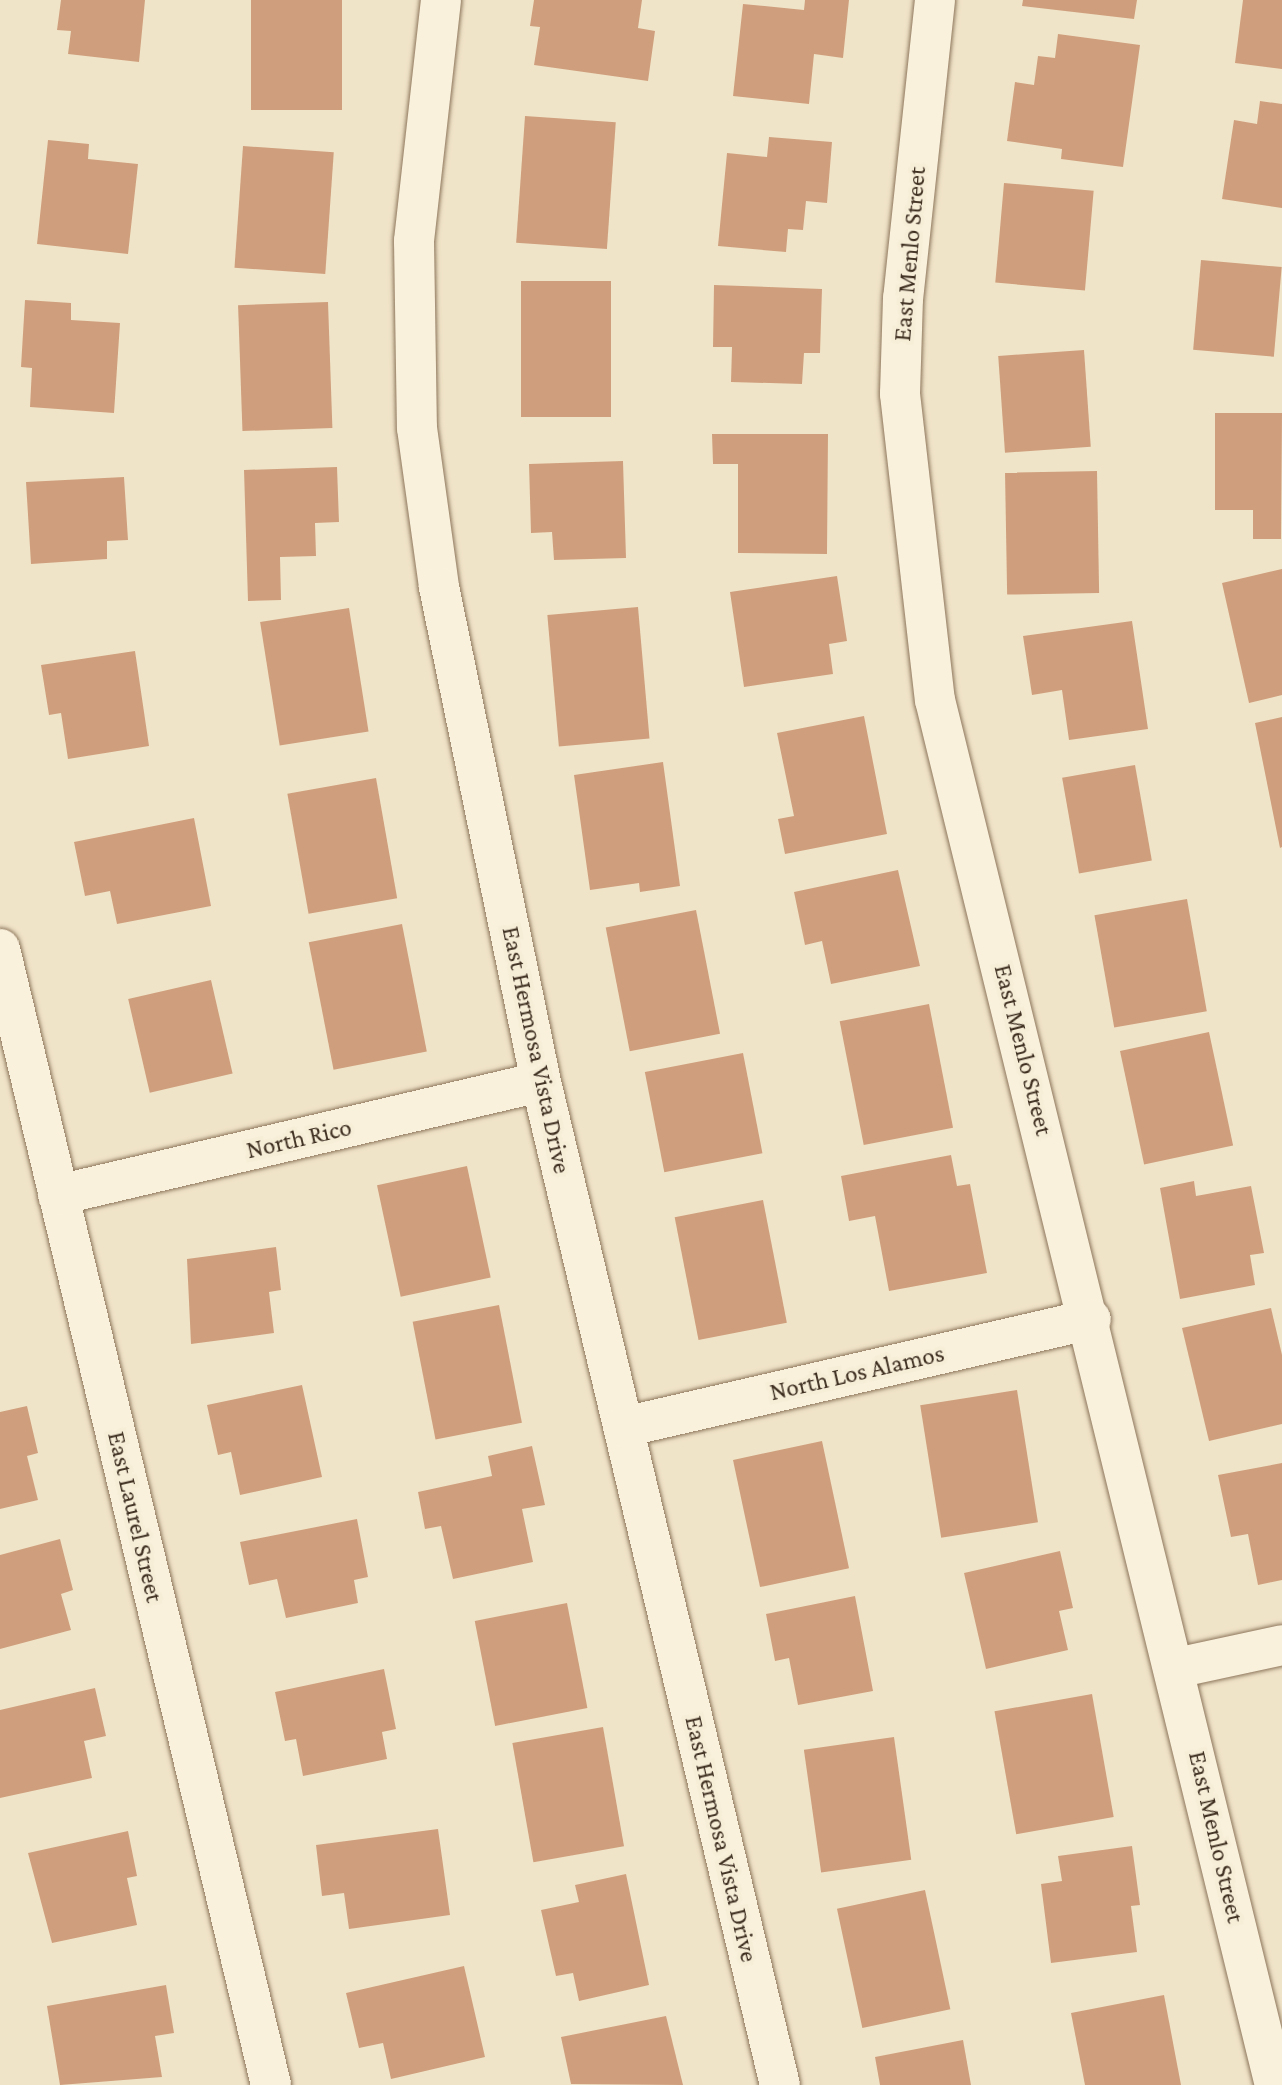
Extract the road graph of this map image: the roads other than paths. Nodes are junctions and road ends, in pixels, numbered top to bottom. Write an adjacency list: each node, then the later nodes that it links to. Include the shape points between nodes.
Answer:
1 (441, 0): 4 (street, East Hermosa Vista Drive, via 414,241 417,428 439,586)
2 (935, 0): 6 (street, East Menlo Street, via 903,298 900,394 908,492 935,700)
3 (0, 949): 5 (street, East Laurel Street)
4 (541, 1082): 5 (street, North Rico); 7 (street, East Hermosa Vista Drive)
5 (58, 1195): 10 (street, East Laurel Street)
6 (1091, 1320): 7 (street, North Los Alamos); 9 (street, East Menlo Street)
7 (624, 1428): 11 (street, East Hermosa Vista Drive)
8 (1282, 1646): 9 (street)
9 (1176, 1668): 12 (street, East Menlo Street)
10 (271, 2085)
11 (780, 2085)
12 (1275, 2085)

